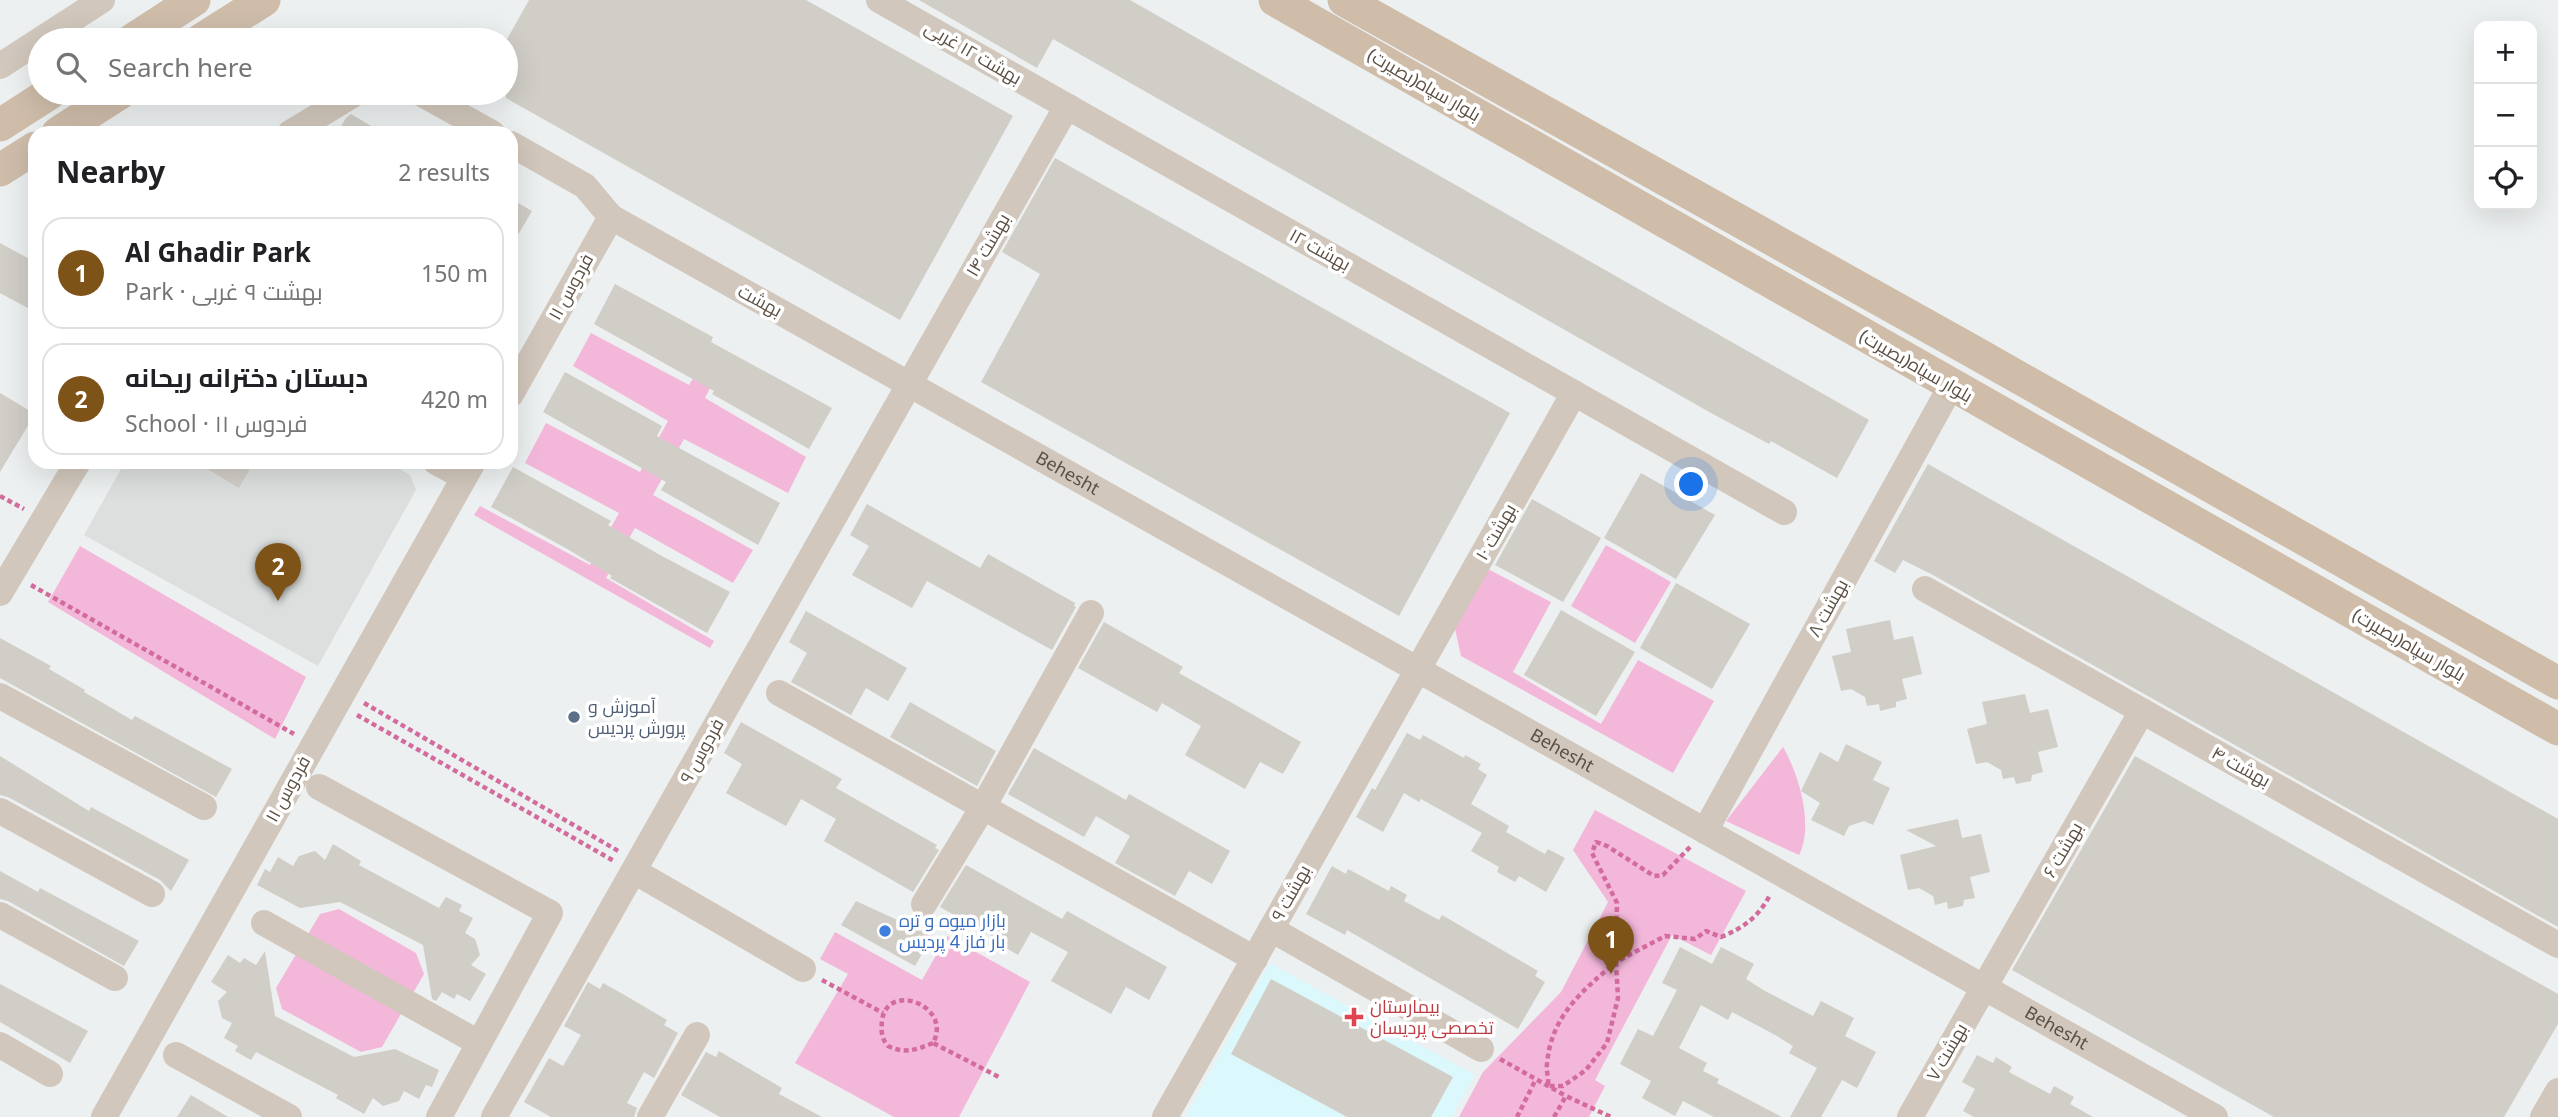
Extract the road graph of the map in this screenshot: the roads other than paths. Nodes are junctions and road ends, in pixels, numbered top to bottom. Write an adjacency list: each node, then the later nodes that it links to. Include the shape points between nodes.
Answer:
1 (102, 0): 7 (street)
2 (194, 0): 8 (main road)
3 (264, 0): 9 (main road)
4 (879, 0): 16 (street, بهشت ۱۲ غربی)
5 (1344, 0): 25 (main road, بلوار سپاه(بصیرت))
6 (1282, 1): 28 (main road, بلوار سپاه(بصیرت))
7 (59, 28)
8 (151, 28)
9 (220, 28)
10 (28, 48): 11 (street)
11 (0, 66)
12 (31, 105): 17 (main road)
13 (101, 105): 18 (main road)
14 (336, 105): 19 (street)
15 (442, 105): 20 (street)
16 (1067, 106): 27 (street, بهشت ۱۴); 29 (street, بهشت ۱۲)
17 (0, 125)
18 (69, 126)
19 (302, 126)
20 (479, 126)
21 (518, 148): 24 (street, via 585,186)
22 (28, 152): 23 (main road)
23 (0, 170)
24 (611, 217): 26 (street, فردوس ۱۱); 27 (street, بهشت)
25 (1972, 351): 28 (main road); 36 (main road, بلوار سپاه(بصیرت))
26 (518, 382)
27 (909, 384): 37 (street, Behesht); 49 (street, فردوس ۹)
28 (1951, 386): 38 (main road, بلوار سپاه(بصیرت)); 48 (street, بهشت ۸)
29 (1574, 393): 32 (street, بهشت ۱۲); 37 (street, بهشت ۱۰)
30 (74, 469): 33 (street)
31 (469, 470): 67 (street, فردوس ۱۱)
32 (1784, 512)
33 (6, 583)
34 (1925, 589): 42 (street, بهشت ۴)
35 (1091, 612): 46 (street)
36 (2478, 637): 38 (main road); 39 (main road, بلوار سپاه(بصیرت))
37 (1418, 670): 48 (street, Behesht); 54 (street, بهشت ۹)
38 (2458, 673): 43 (main road, بلوار سپاه(بصیرت))
39 (2558, 682)
40 (779, 694): 46 (street)
41 (0, 696): 45 (street)
42 (2142, 711): 55 (street, بهشت ۴); 59 (street, بهشت ۶)
43 (2558, 729)
44 (319, 787): 61 (street, via 550,914)
45 (204, 807)
46 (983, 807): 51 (street); 56 (street)
47 (0, 811): 50 (street)
48 (1705, 831): 59 (street, Behesht)
49 (636, 867): 57 (street); 70 (street, فردوس ۹)
50 (152, 894)
51 (924, 904)
52 (0, 915): 58 (street)
53 (264, 923): 61 (street)
54 (1271, 929): 56 (street, بهشت ۹); 63 (street)
55 (2558, 945)
56 (1255, 959): 72 (street, بهشت ۹)
57 (803, 969)
58 (114, 978)
59 (1984, 988): 73 (street, بهشت ۷); 74 (street, Behesht)
60 (697, 1035): 71 (street)
61 (479, 1044): 69 (street)
62 (0, 1045): 65 (street)
63 (1481, 1049)
64 (176, 1055): 68 (street)
65 (50, 1074)
66 (2558, 1091): 75 (street)
67 (104, 1117)
68 (289, 1117)
69 (439, 1117)
70 (495, 1117)
71 (650, 1117)
72 (1165, 1117)
73 (1910, 1117)
74 (2215, 1117)
75 (2543, 1117)

